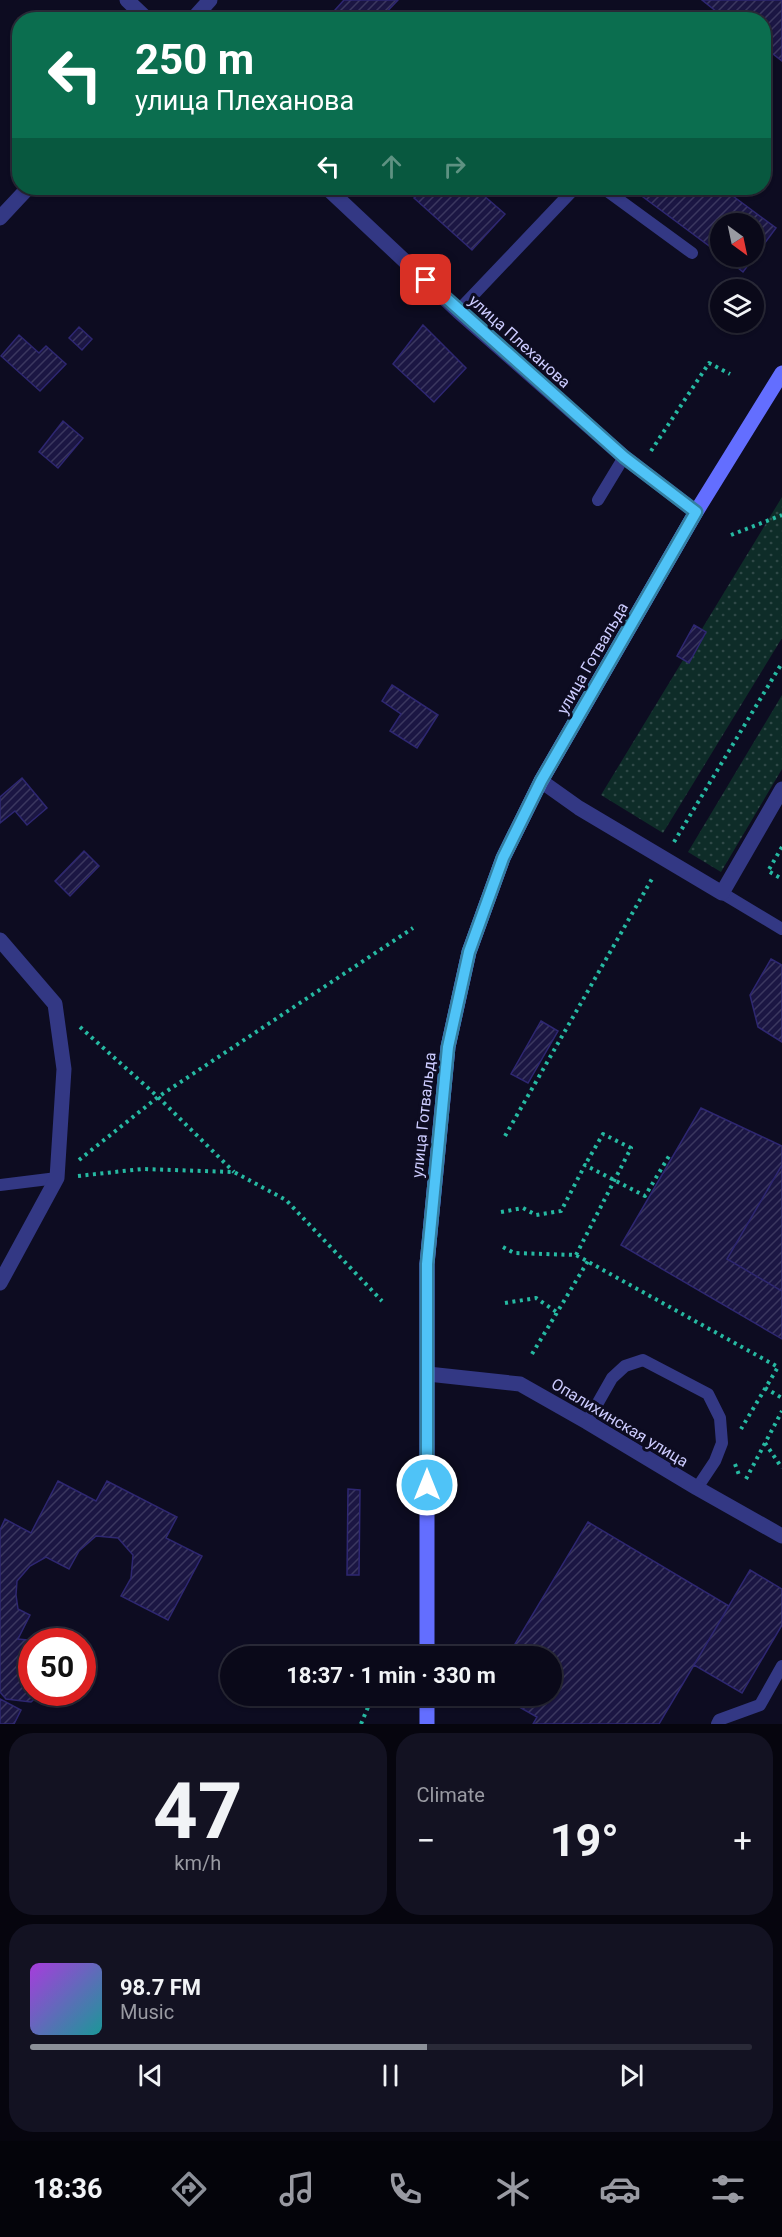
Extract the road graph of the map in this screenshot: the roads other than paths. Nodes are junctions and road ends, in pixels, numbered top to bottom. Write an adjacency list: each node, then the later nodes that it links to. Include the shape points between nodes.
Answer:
1 (127, 0): 3 (street)
2 (210, 0): 4 (street)
3 (140, 12)
4 (199, 12)
5 (21, 195): 9 (street)
6 (334, 195): 11 (street, улица Плеханова)
7 (568, 195): 11 (lane)
8 (613, 195): 10 (lane)
9 (0, 218)
10 (692, 253)
11 (458, 311): 13 (street, улица Плеханова)
12 (782, 373): 15 (main road, улица Готвальда)
13 (624, 457): 14 (lane); 15 (street, улица Плеханова)
14 (597, 500)
15 (696, 512): 16 (main road, улица Готвальда)
16 (541, 781): 18 (street); 24 (main road, улица Готвальда, via 503,858 469,952 448,1047 427,1264)
17 (782, 789): 18 (street)
18 (722, 893): 19 (lane)
19 (782, 929)
20 (0, 940): 21 (street, via 55,1004 64,1069)
21 (57, 1178): 22 (lane); 23 (street)
22 (0, 1185)
23 (0, 1282)
24 (428, 1374): 25 (street, Опалихинская улица, via 520,1384); 28 (main road, улица Готвальда)
25 (588, 1422): 26 (street, Опалихинская улица); 26 (lane, via 612,1378 625,1366 643,1360 708,1394 720,1418 722,1443)
26 (697, 1488): 27 (street, Опалихинская улица)
27 (782, 1536)
28 (427, 1646)
29 (782, 1666): 32 (lane, via 760,1705)
30 (427, 1706): 31 (main road)
31 (427, 1724)
32 (717, 1724)

